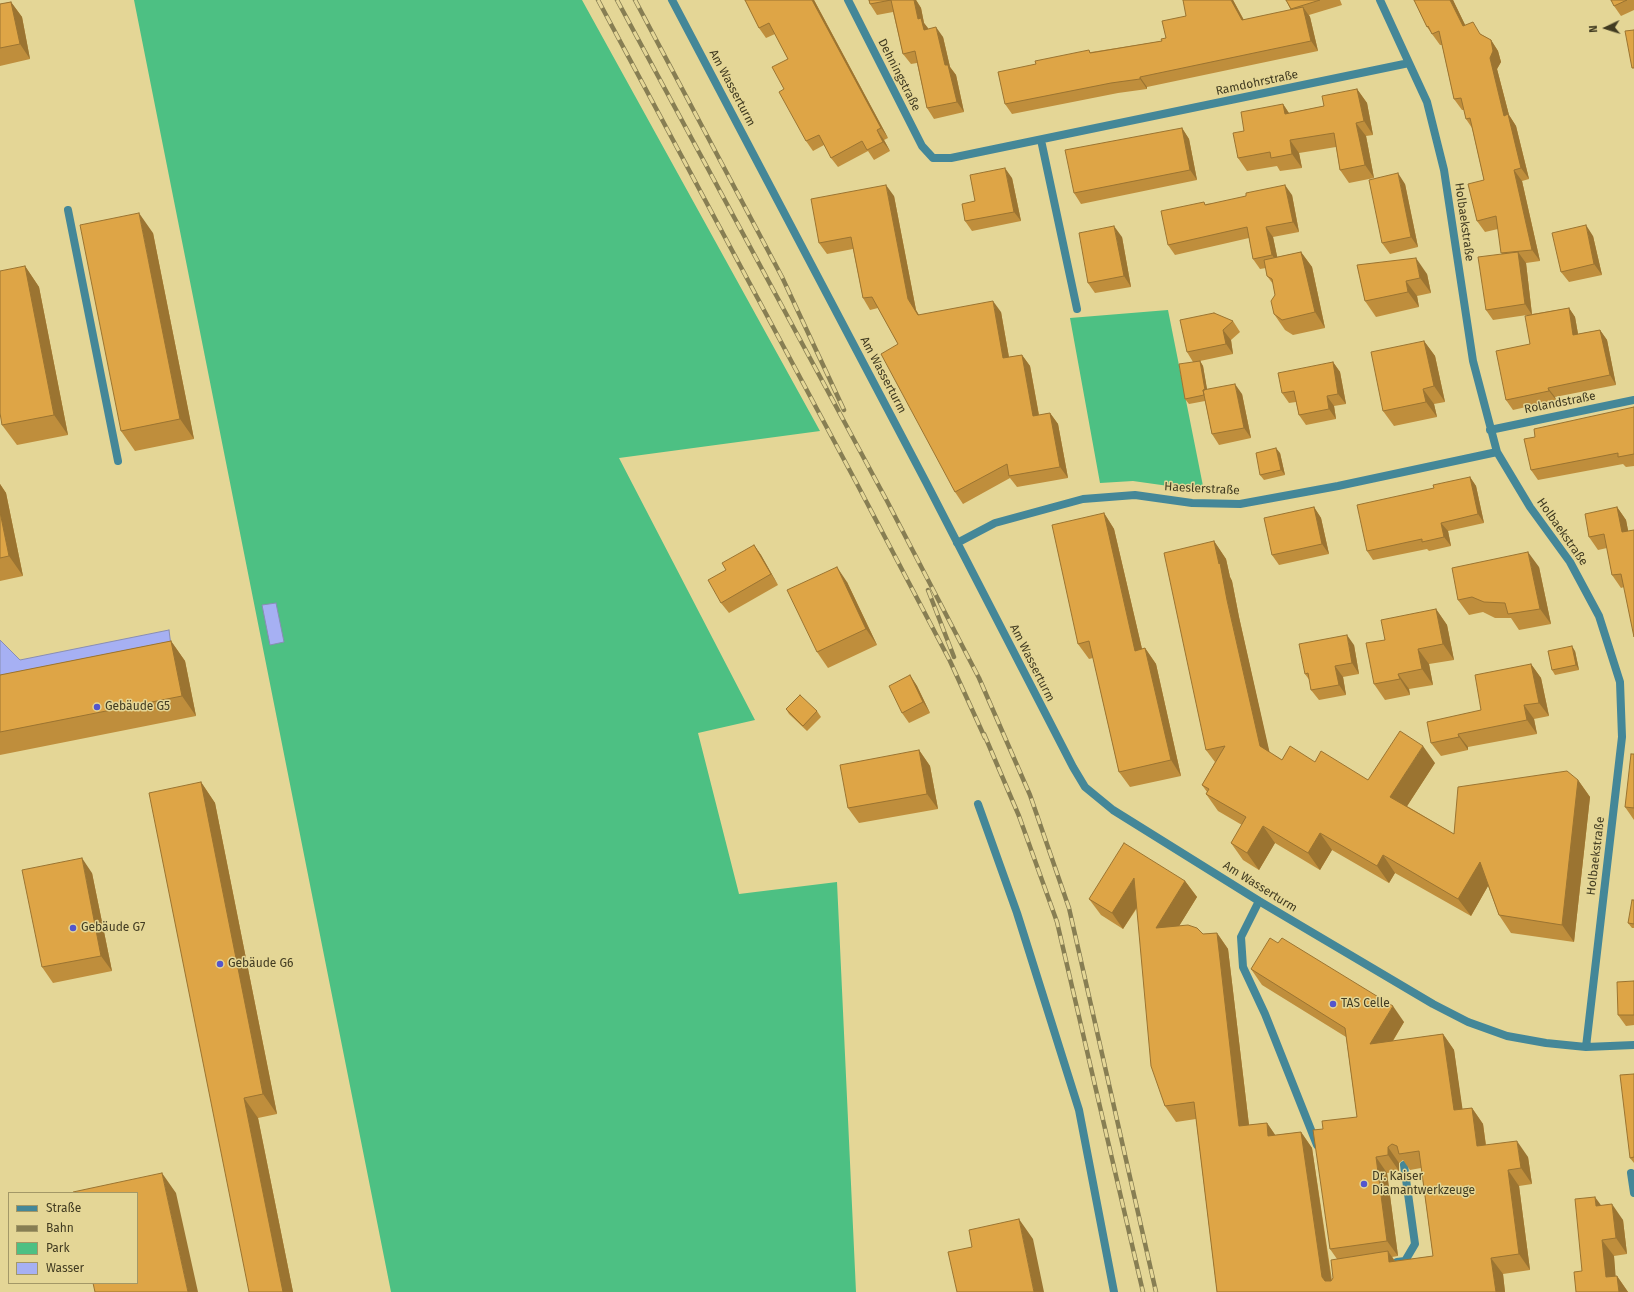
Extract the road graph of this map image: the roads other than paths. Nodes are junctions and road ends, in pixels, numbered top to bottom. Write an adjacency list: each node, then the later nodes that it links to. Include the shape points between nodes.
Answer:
1 (672, 0): 13 (street, Am Wasserturm)
2 (848, 0): 6 (street, Dehningstraße, via 922,146)
3 (1380, 0): 4 (street)
4 (1409, 63): 5 (street, Ramdohrstraße); 10 (street, Holbaekstraße, via 1426,102 1444,170 1473,361)
5 (1041, 140): 6 (street, Ramdohrstraße, via 951,158); 8 (street)
6 (933, 158)
7 (68, 210): 12 (street)
8 (1076, 309)
9 (1634, 400): 10 (street, Rolandstraße)
10 (1490, 430): 11 (street, Holbaekstraße)
11 (1497, 452): 13 (street, Haeslerstraße, via 1240,504 1192,503 1135,495 1083,499 995,523); 17 (street, Holbaekstraße, via 1530,507 1570,562 1599,616 1620,682 1622,737)
12 (118, 461)
13 (957, 543): 15 (street, Am Wasserturm, via 1085,787 1113,810)
14 (978, 804): 23 (street, via 1017,913 1079,1110)
15 (1259, 901): 17 (street, Am Wasserturm, via 1420,997 1468,1022 1507,1036); 18 (street, via 1241,937 1244,967)
16 (1634, 1045): 17 (street, Am Wasserturm)
17 (1586, 1047)
18 (1320, 1152)
19 (1404, 1165): 22 (street, via 1415,1244 1405,1261)
20 (1631, 1173): 21 (street)
21 (1634, 1193)
22 (1390, 1263)
23 (1114, 1292)

